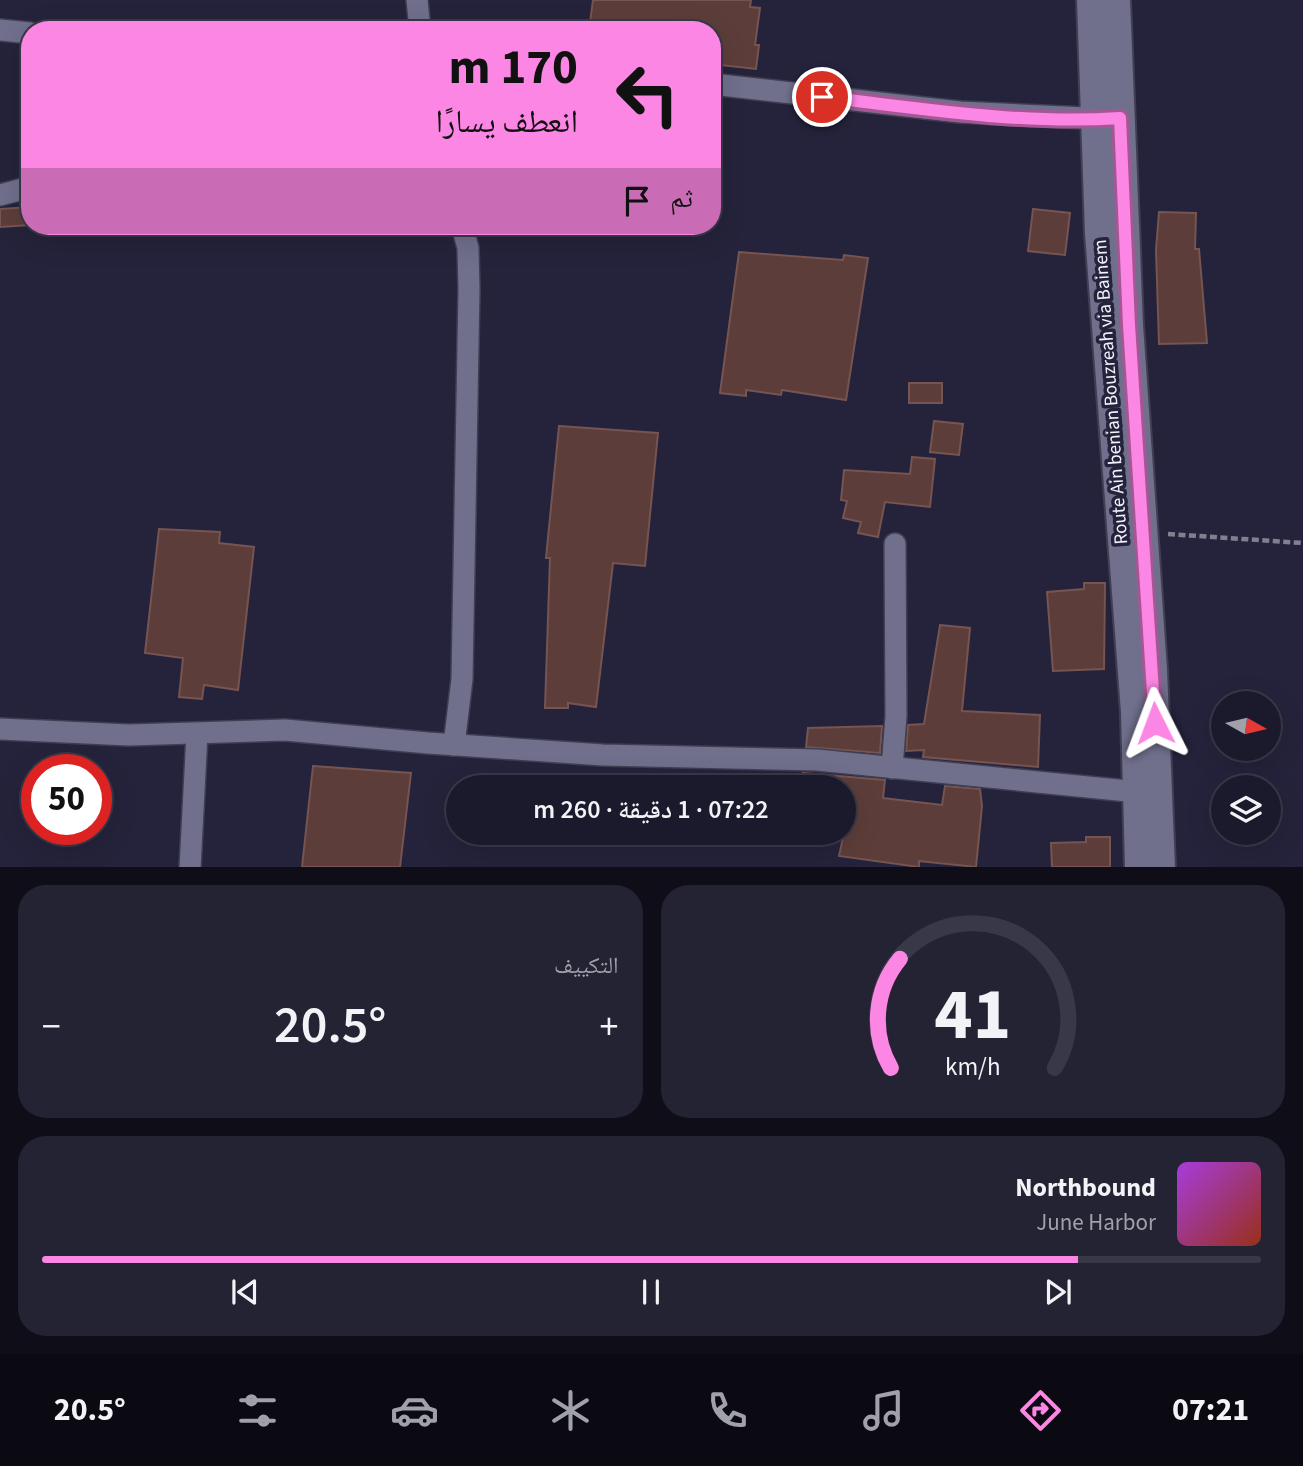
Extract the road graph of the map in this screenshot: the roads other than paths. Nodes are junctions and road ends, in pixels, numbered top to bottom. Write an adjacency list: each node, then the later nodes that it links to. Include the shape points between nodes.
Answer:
1 (416, 0): 4 (street)
2 (1091, 0): 8 (main road, Route Ain benian Bouzreah via Bainem)
3 (1116, 0): 8 (main road, Route Ain benian Bouzreah via Bainem)
4 (419, 21)
5 (0, 30): 6 (street)
6 (21, 32)
7 (721, 85): 8 (street, via 960,113)
8 (1108, 119): 17 (main road, Route Ain benian Bouzreah via Bainem, via 1106,350); 20 (main road, Route Ain benian Bouzreah via Bainem, via 1129,325 1153,670)
9 (21, 189): 10 (street)
10 (0, 195)
11 (464, 235): 15 (street, via 469,289 462,678)
12 (895, 544): 16 (street)
13 (0, 729): 14 (street, via 129,736)
14 (197, 734): 15 (street, via 285,730); 18 (street)
15 (454, 745): 16 (street, via 603,755 807,760)
16 (892, 768): 17 (street)
17 (1138, 792): 19 (main road, Route Ain benian Bouzreah via Bainem)
18 (190, 867)
19 (1139, 867)
20 (1161, 867)

